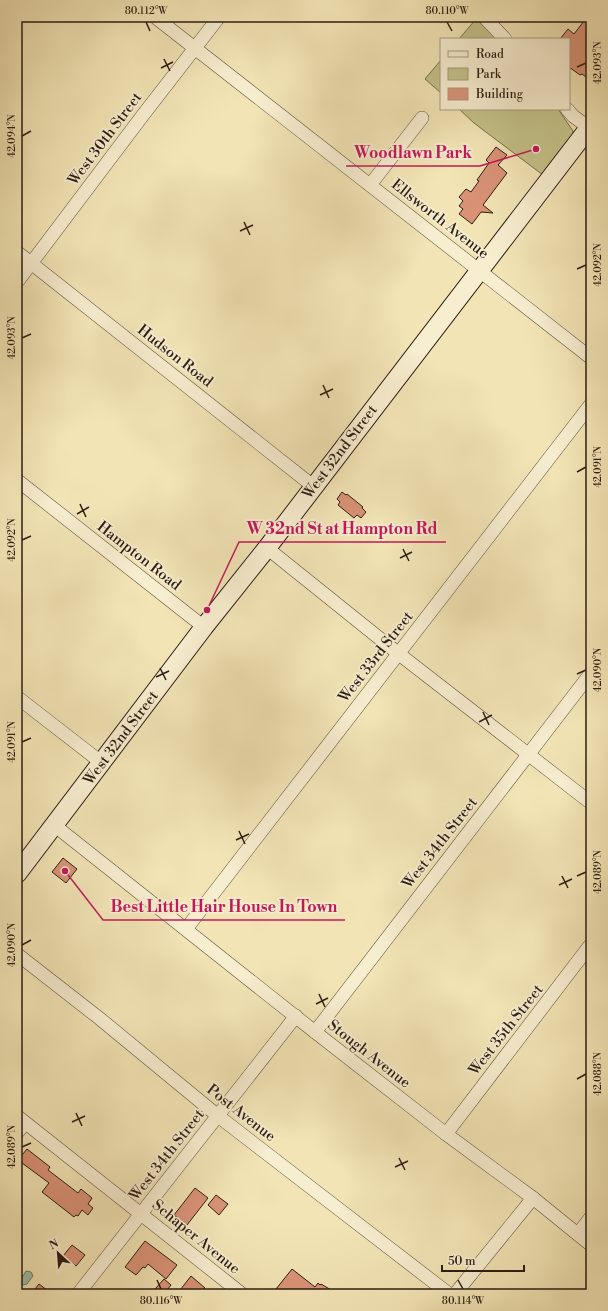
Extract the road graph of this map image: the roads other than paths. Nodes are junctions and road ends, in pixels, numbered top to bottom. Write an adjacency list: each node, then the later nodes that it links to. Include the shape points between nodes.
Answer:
1 (155, 17): 5 (street, Ellsworth Avenue)
2 (219, 17): 5 (street, West 30th Street)
3 (491, 20): 4 (street)
4 (504, 38)
5 (195, 48): 9 (street, Ellsworth Avenue); 11 (street, West 30th Street)
6 (568, 110): 8 (street)
7 (422, 118): 9 (street)
8 (590, 128): 12 (street, West 32nd Street)
9 (370, 185): 12 (street, Ellsworth Avenue)
10 (17, 252): 11 (street, Hudson Road)
11 (32, 263): 13 (street, West 30th Street); 17 (street, Hudson Road)
12 (479, 270): 14 (street, Ellsworth Avenue); 17 (street, West 32nd Street)
13 (17, 282)
14 (591, 358)
15 (591, 404): 20 (street, West 33rd Street)
16 (17, 480): 19 (street, Hampton Road)
17 (313, 486): 18 (street, West 32nd Street)
18 (267, 548): 19 (street, West 32nd Street); 20 (street)
19 (204, 627): 24 (street, West 32nd Street)
20 (399, 654): 23 (street); 28 (street, West 33rd Street)
21 (591, 673): 23 (street, West 34th Street)
22 (17, 697): 24 (street)
23 (529, 754): 25 (street); 32 (street, West 34th Street)
24 (102, 763): 26 (street, West 32nd Street)
25 (591, 803)
26 (54, 825): 27 (street, West 32nd Street); 28 (street, Stough Avenue)
27 (17, 874)
28 (186, 929): 31 (street, Stough Avenue)
29 (591, 944): 36 (street, West 35th Street)
30 (17, 954): 33 (street, Post Avenue)
31 (296, 1016): 32 (street, Stough Avenue); 33 (street, West 34th Street)
32 (315, 1032): 36 (street, Stough Avenue)
33 (218, 1116): 38 (street, West 34th Street); 44 (street, Post Avenue)
34 (21, 1119): 35 (street); 38 (street, Schaper Avenue)
35 (17, 1133)
36 (446, 1134): 37 (street, Stough Avenue)
37 (533, 1198): 40 (street, Stough Avenue); 45 (street)
38 (141, 1213): 42 (street, West 34th Street); 43 (street, Schaper Avenue)
39 (591, 1217): 40 (street)
40 (578, 1234): 41 (street, Stough Avenue)
41 (591, 1245)
42 (78, 1294)
43 (242, 1294)
44 (448, 1294)
45 (455, 1294)

